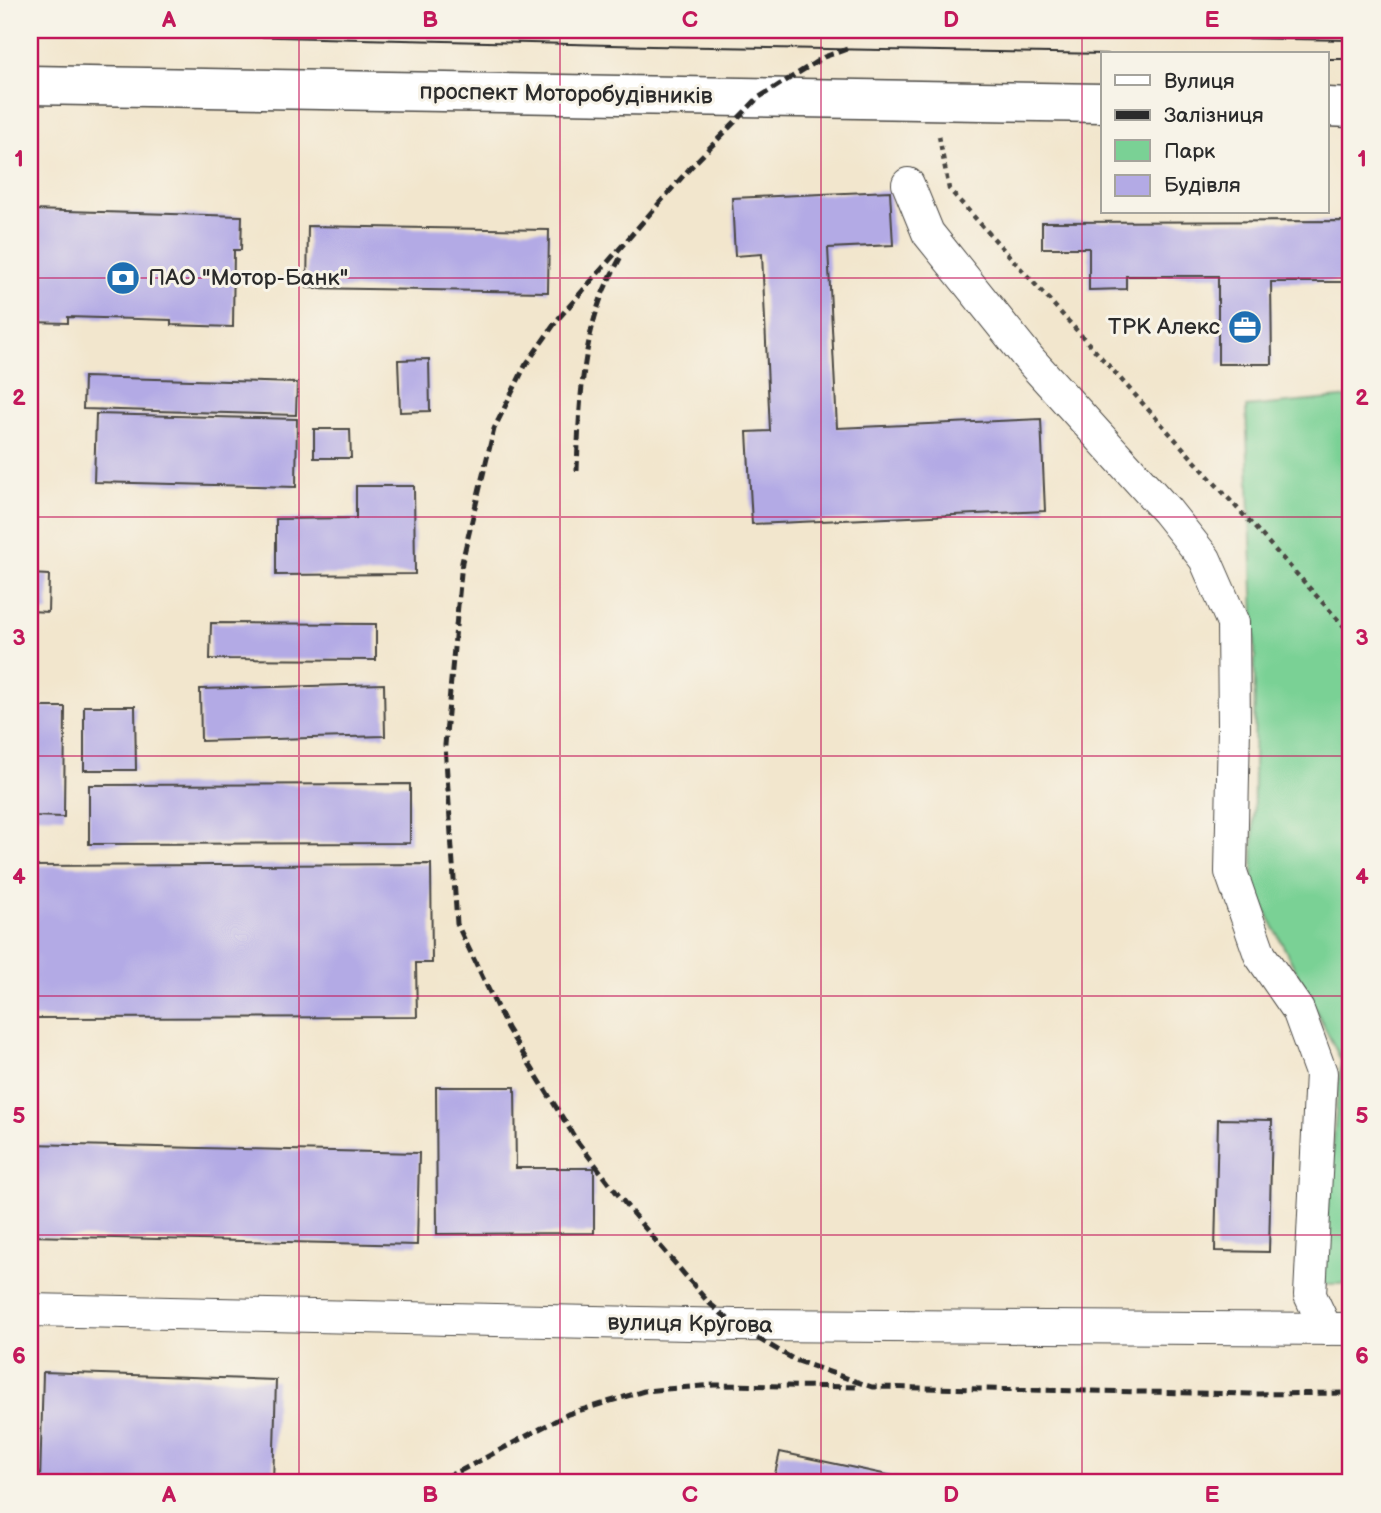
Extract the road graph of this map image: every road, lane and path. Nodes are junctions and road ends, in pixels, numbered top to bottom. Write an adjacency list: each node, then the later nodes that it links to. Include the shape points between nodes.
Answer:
1 (30, 85): 2 (main road, проспект Моторобудівників)
2 (1101, 103)
3 (1328, 107): 4 (main road)
4 (1351, 107)
5 (937, 128): 7 (path, via 949,189)
6 (908, 184): 9 (street, via 928,233 1030,360 1205,559 1233,623 1231,872 1260,955 1298,1010 1321,1073 1310,1295)
7 (1351, 634)
8 (30, 1310): 9 (street, вулиця Кругова, via 721,1325)
9 (1339, 1329)

